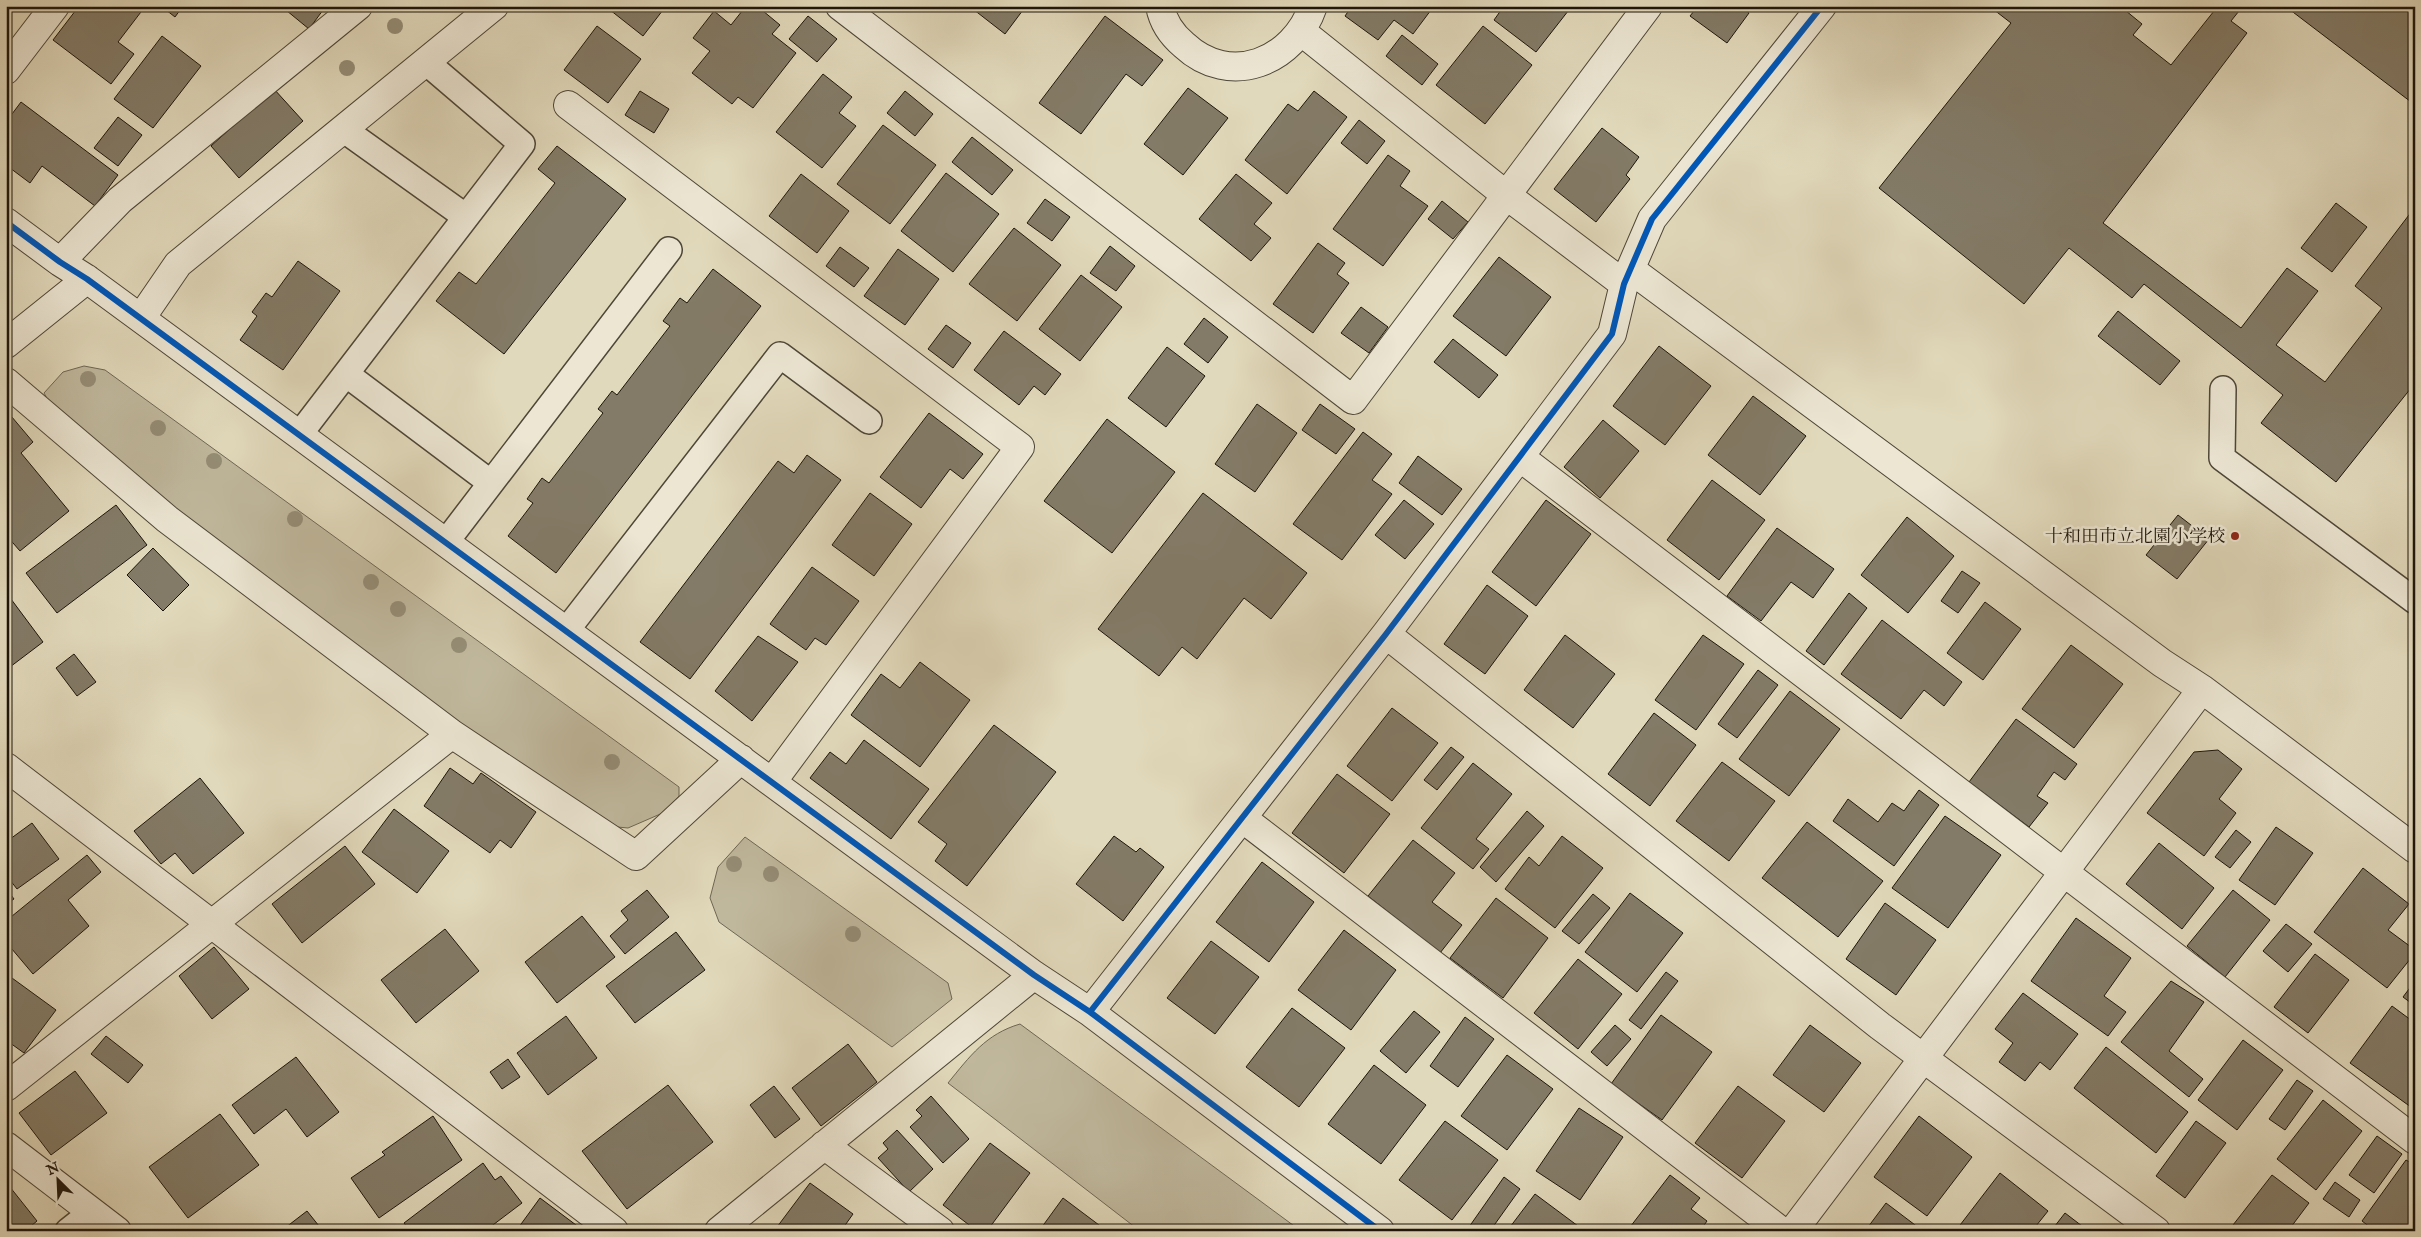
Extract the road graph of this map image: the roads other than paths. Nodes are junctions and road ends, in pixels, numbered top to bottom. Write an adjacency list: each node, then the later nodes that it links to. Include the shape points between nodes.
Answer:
1 (55, 6): 11 (street)
2 (358, 6): 18 (street, via 120,200)
3 (494, 6): 10 (street)
4 (840, 6): 14 (street, via 1352,400)
5 (1160, 6): 9 (street, via 1174,37 1192,53 1214,64 1239,67 1263,62 1285,50)
6 (1313, 6): 9 (street)
7 (1648, 6): 14 (street)
8 (1822, 6): 19 (street, via 1652,219)
9 (1302, 32): 14 (street)
10 (426, 62): 13 (street); 15 (lane, via 522,144)
11 (6, 70)
12 (568, 105): 38 (street, via 1020,447)
13 (343, 129): 15 (lane); 21 (street, via 178,264)
14 (1506, 195): 19 (street)
15 (466, 217): 23 (lane)
16 (6, 222): 18 (street)
17 (669, 250): 29 (lane)
18 (60, 262): 20 (street)
19 (1627, 276): 28 (street, via 1612,334); 34 (street)
20 (87, 279): 21 (street); 22 (street)
21 (141, 318): 27 (street)
22 (6, 344)
23 (346, 374): 27 (lane); 29 (lane)
24 (6, 382): 35 (street, via 167,519)
25 (2223, 389): 31 (lane, via 2222,458)
26 (868, 421): 32 (lane, via 780,355)
27 (299, 435): 30 (street)
28 (1521, 458): 33 (street); 41 (street)
29 (491, 483): 30 (lane)
30 (446, 542): 32 (street)
31 (2415, 601)
32 (566, 631): 36 (street)
33 (1386, 634): 39 (street); 45 (street)
34 (2202, 689): 40 (street); 41 (street)
35 (452, 734): 36 (street, via 636,856); 42 (street)
36 (741, 758): 38 (street)
37 (6, 767): 42 (street)
38 (772, 782): 43 (street)
39 (1242, 818): 44 (street); 57 (street)
40 (2415, 849)
41 (2063, 871): 45 (street); 47 (street)
42 (211, 924): 46 (street); 54 (street)
43 (1034, 975): 44 (street); 48 (street)
44 (1090, 1012): 56 (street)
45 (1923, 1057): 58 (street); 59 (street)
46 (6, 1087)
47 (2415, 1140)
48 (824, 1145): 51 (street); 55 (street)
49 (6, 1146): 50 (street)
50 (92, 1212): 52 (lane); 53 (street)
51 (725, 1229)
52 (68, 1231)
53 (117, 1231)
54 (614, 1231)
55 (940, 1231)
56 (1380, 1231)
57 (1781, 1231)
58 (1793, 1231)
59 (2156, 1231)

